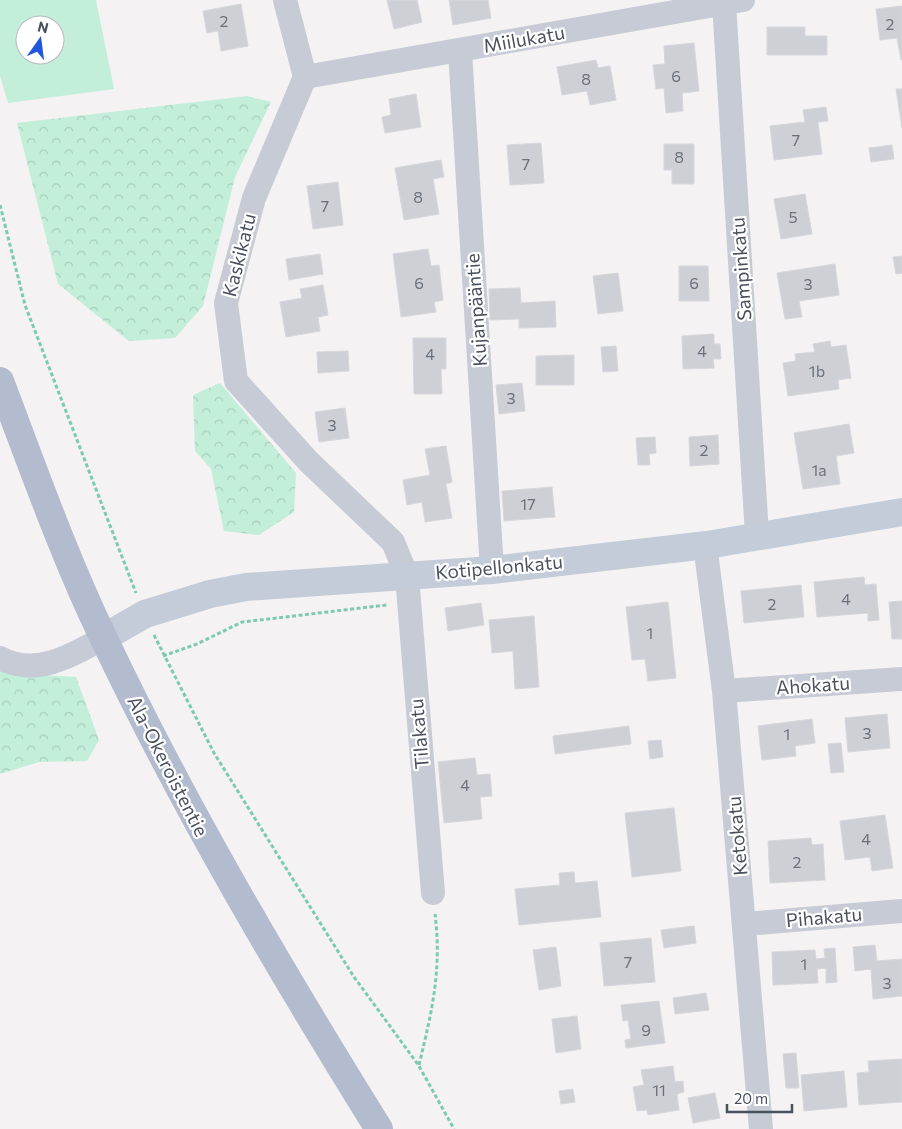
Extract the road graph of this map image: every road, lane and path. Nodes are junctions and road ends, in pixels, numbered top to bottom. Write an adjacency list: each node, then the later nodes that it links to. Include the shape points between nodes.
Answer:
1 (285, 0): 4 (street)
2 (734, 2): 3 (street, Miilukatu); 8 (street, Sampinkatu)
3 (460, 51): 4 (street, Miilukatu); 10 (street, Kujanpääntie)
4 (304, 77): 11 (street, Kaskikatu, via 254,198 226,302 236,381 309,462 393,542)
5 (0, 205): 12 (path, via 25,305 123,565)
6 (0, 381): 13 (main road, Ala-Okeroistentie, via 61,541)
7 (902, 512): 8 (street, Kotipellonkatu)
8 (757, 535): 9 (street, Kotipellonkatu)
9 (707, 544): 10 (street, Kotipellonkatu); 16 (street, Ketokatu, via 706,560)
10 (492, 570): 11 (street, Kotipellonkatu)
11 (407, 576): 12 (street, Kotipellonkatu, via 246,587 210,594); 17 (street, Tilakatu)
12 (145, 614): 13 (street, Kotipellonkatu); 20 (path, via 163,656 214,753 354,977)
13 (103, 638): 14 (street, via 66,658 40,666 13,665); 21 (main road, Ala-Okeroistentie, via 169,771 237,896)
14 (0, 658)
15 (902, 679): 16 (street, Ahokatu)
16 (724, 691): 19 (street, Ketokatu)
17 (432, 893): 20 (path, via 439,946 434,1003)
18 (902, 910): 19 (street, Pihakatu)
19 (745, 924): 23 (street, Ketokatu)
20 (419, 1066): 22 (path)
21 (379, 1129)
22 (454, 1129)
23 (761, 1129)

